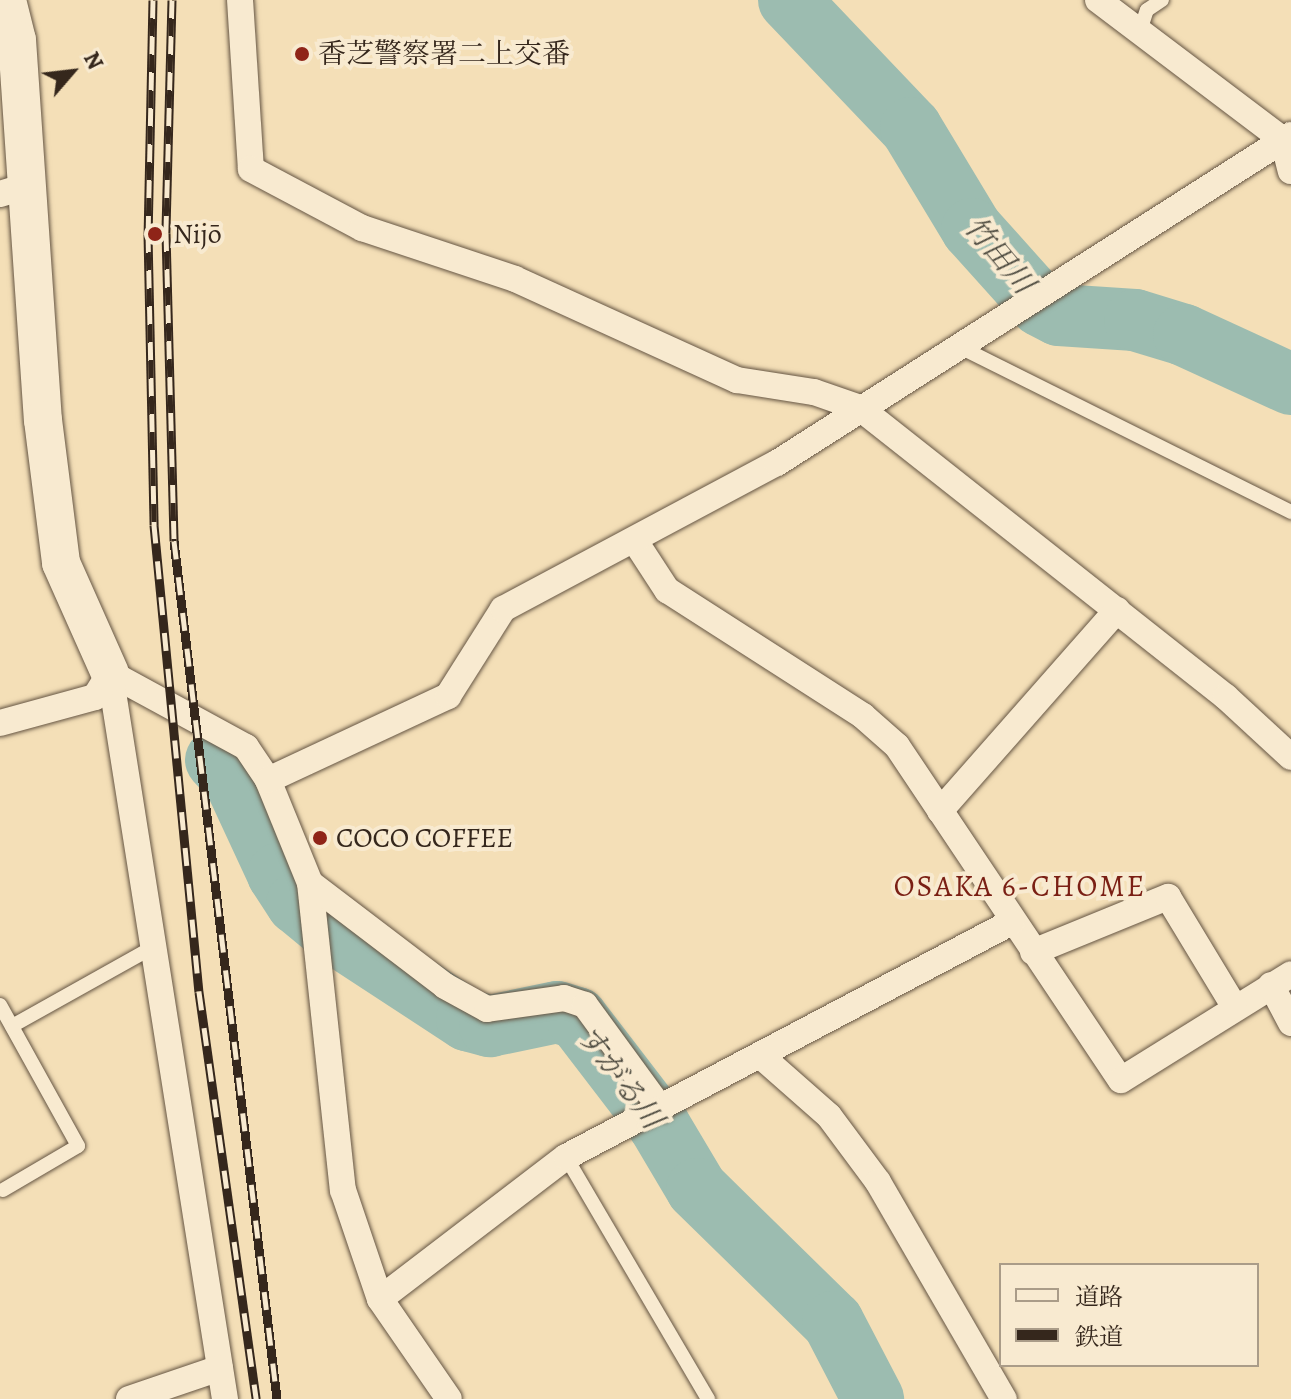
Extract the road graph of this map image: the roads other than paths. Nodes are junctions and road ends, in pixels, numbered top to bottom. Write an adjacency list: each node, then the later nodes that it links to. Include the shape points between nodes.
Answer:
1 (7, 0): 8 (street, via 17,40)
2 (240, 0): 10 (street, via 251,169 362,228 515,279 737,380 814,392)
3 (1098, 0): 5 (street)
4 (1162, 0): 5 (lane, via 1147,10)
5 (1139, 34): 6 (street)
6 (1287, 137): 7 (street); 9 (street)
7 (1291, 171)
8 (15, 190): 14 (street, via 61,563)
9 (962, 348): 10 (street); 11 (lane)
10 (860, 408): 12 (street, via 777,463); 13 (street)
11 (1291, 512)
12 (635, 541): 17 (street, via 503,609 448,696); 18 (street, via 667,590 863,716 897,746)
13 (1117, 610): 16 (street); 18 (street)
14 (110, 673): 15 (street, via 95,697); 17 (street, via 246,747); 21 (street)
15 (0, 723)
16 (1291, 757)
17 (268, 780): 19 (street)
18 (940, 811): 20 (street)
19 (311, 894): 29 (street, via 487,1009 564,998 585,1005); 32 (street, via 343,1190)
20 (1012, 922): 22 (street); 28 (street)
21 (150, 949): 27 (lane); 33 (street)
22 (1033, 952): 25 (street, via 1168,897); 25 (street, via 1121,1080)
23 (1281, 980): 25 (street); 26 (street)
24 (0, 1005): 27 (lane)
25 (1234, 1006)
26 (1291, 1023)
27 (12, 1026): 31 (lane, via 78,1146)
28 (762, 1057): 29 (street); 38 (street, via 829,1116 878,1182)
29 (653, 1113): 30 (street)
30 (566, 1157): 32 (street); 37 (lane)
31 (3, 1190)
32 (380, 1299): 36 (street)
33 (220, 1368): 34 (street); 35 (street)
34 (129, 1399)
35 (225, 1399)
36 (449, 1399)
37 (708, 1399)
38 (1004, 1399)

